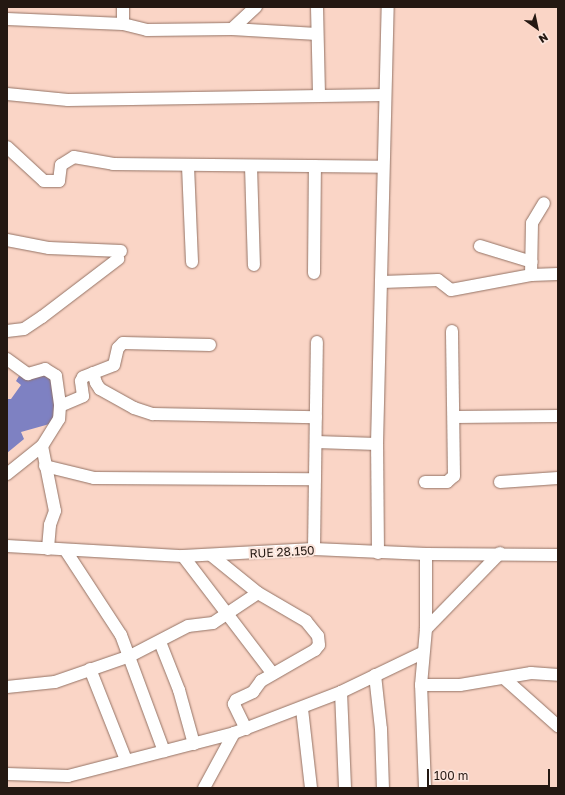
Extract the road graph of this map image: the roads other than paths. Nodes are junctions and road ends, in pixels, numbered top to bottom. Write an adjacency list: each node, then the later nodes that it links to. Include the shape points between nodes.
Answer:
1 (123, 7): 6 (street)
2 (256, 7): 7 (street)
3 (317, 7): 8 (street)
4 (388, 7): 10 (street)
5 (7, 18): 6 (street)
6 (123, 24): 7 (street, via 147,30)
7 (232, 29): 8 (street)
8 (317, 34): 11 (street)
9 (7, 94): 11 (street, via 68,100)
10 (385, 95): 11 (street); 16 (street)
11 (318, 96)
12 (7, 147): 13 (street, via 44,181 59,181 61,165 74,157 113,164)
13 (188, 166): 14 (street); 20 (street)
14 (252, 166): 15 (street); 22 (street)
15 (315, 166): 16 (street); 23 (street)
16 (383, 167): 26 (street)
17 (544, 203): 21 (street, via 532,223)
18 (7, 240): 27 (street, via 49,248 120,255 36,321 24,329)
19 (480, 246): 21 (street)
20 (192, 262)
21 (532, 262): 25 (street)
22 (254, 265)
23 (314, 273)
24 (558, 274): 25 (street)
25 (532, 275): 26 (street, via 451,290 438,280)
26 (382, 282): 38 (street)
27 (7, 331)
28 (452, 331): 34 (street)
29 (317, 342): 36 (street)
30 (210, 345): 32 (street, via 123,343 118,348 114,365)
31 (7, 359): 33 (street, via 28,374 45,369 56,376)
32 (93, 373): 33 (street, via 83,377 81,381 83,396); 36 (street, via 100,389 134,408 153,414)
33 (60, 406): 39 (street, via 59,419)
34 (454, 416): 35 (street); 44 (street, via 454,476 447,482)
35 (558, 416)
36 (316, 417): 37 (street)
37 (316, 442): 38 (street); 42 (street)
38 (377, 444): 50 (street)
39 (42, 446): 40 (street); 41 (street)
40 (45, 466): 42 (street, via 94,478); 47 (street, via 55,511 50,525)
41 (7, 474)
42 (315, 478): 48 (street)
43 (558, 478): 45 (street)
44 (425, 482)
45 (500, 482)
46 (7, 546): 47 (street, RUE 28.150)
47 (48, 549): 49 (street, RUE 28.150)
48 (314, 549): 50 (street, RUE 28.150); 53 (street, RUE 28.150)
49 (66, 551): 55 (street, RUE 28.150); 61 (street, via 102,603)
50 (378, 553): 52 (street, RUE 28.150)
51 (500, 553): 52 (street, RUE 28.150); 54 (street, RUE 28.150); 58 (street)
52 (426, 554): 58 (street)
53 (211, 555): 55 (street, RUE 28.150); 56 (street)
54 (558, 555)
55 (183, 556): 57 (street)
56 (258, 593): 57 (street); 64 (street, via 301,617 318,636 319,645 315,650)
57 (229, 614): 59 (street, via 211,623 188,626); 64 (street)
58 (426, 629): 60 (street)
59 (160, 642): 61 (street); 73 (street, via 179,690)
60 (422, 653): 65 (street); 67 (street)
61 (130, 656): 62 (street); 74 (street)
62 (90, 669): 68 (street, via 54,682); 75 (street)
63 (554, 673): 66 (street, via 531,672)
64 (273, 674): 72 (street, via 259,682 253,692 235,702)
65 (375, 675): 69 (street); 80 (street, via 381,729)
66 (505, 679): 67 (street, via 460,685); 71 (street)
67 (421, 685): 81 (street)
68 (7, 687)
69 (341, 692): 70 (street); 79 (street)
70 (302, 709): 72 (street); 78 (street)
71 (558, 726)
72 (240, 731): 73 (street); 77 (street)
73 (194, 744): 74 (street)
74 (164, 751): 75 (street)
75 (126, 760): 76 (street, via 68,776)
76 (7, 774)
77 (204, 788)
78 (311, 788)
79 (345, 788)
80 (383, 788)
81 (425, 788)

